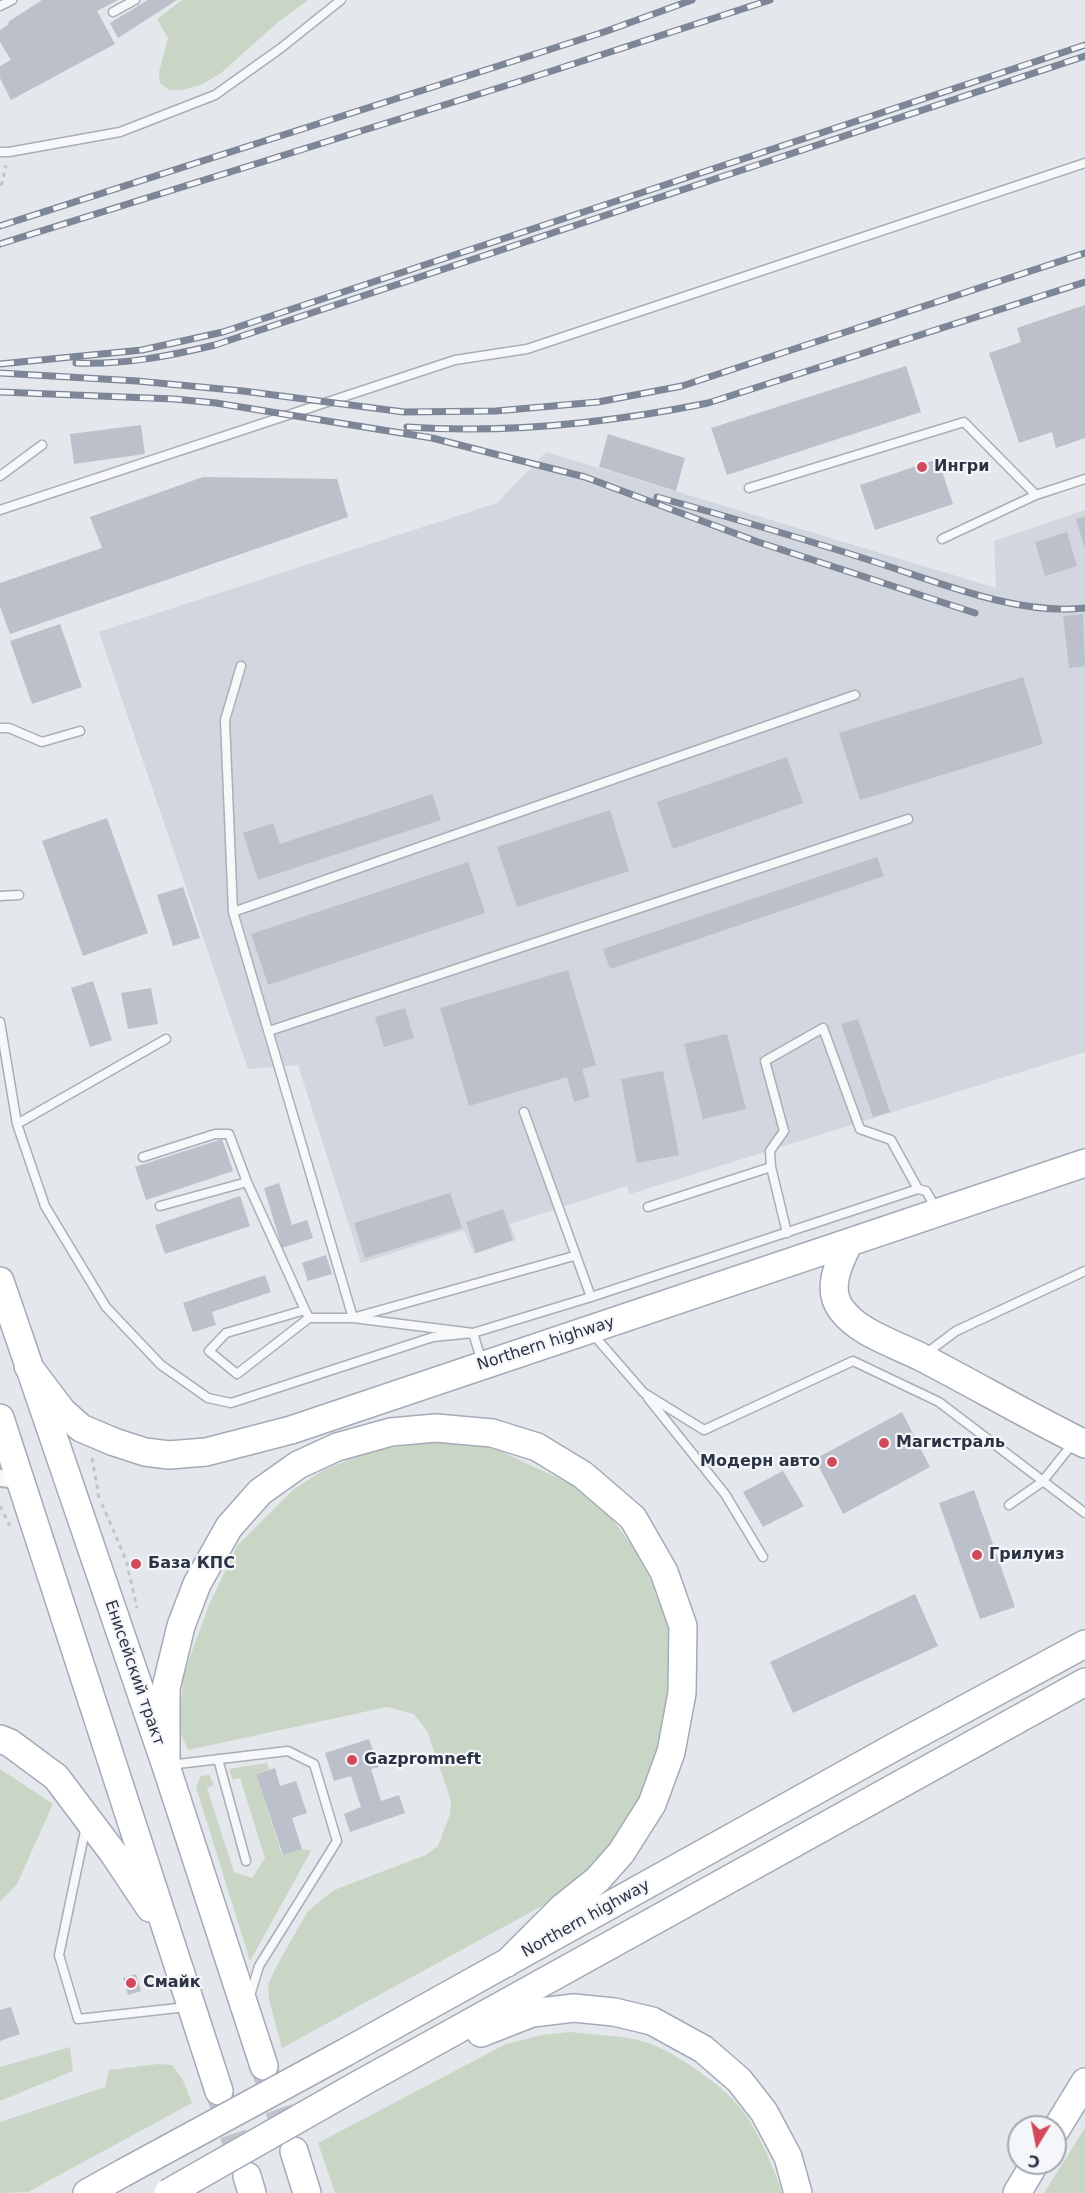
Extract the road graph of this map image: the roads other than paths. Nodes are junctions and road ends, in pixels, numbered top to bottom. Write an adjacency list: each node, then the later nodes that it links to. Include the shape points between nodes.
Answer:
1 (12, 0): 4 (lane)
2 (135, 0): 5 (lane)
3 (341, 0): 6 (lane, via 215,95 120,132)
4 (0, 6)
5 (113, 12)
6 (5, 152)
7 (1085, 163): 13 (lane, via 527,349 455,360)
8 (42, 446): 9 (lane)
9 (0, 476)
10 (1085, 479): 12 (lane)
11 (749, 488): 12 (lane, via 964,422)
12 (1036, 495): 14 (lane)
13 (0, 510)
14 (942, 539)
15 (241, 666): 22 (lane, via 225,720)
16 (855, 696): 22 (lane)
17 (0, 728): 18 (lane, via 42,742)
18 (80, 731)
19 (908, 819): 24 (lane)
20 (0, 896): 21 (lane)
21 (19, 896)
22 (233, 912): 24 (lane)
23 (0, 1022): 27 (lane)
24 (269, 1030): 43 (lane)
25 (166, 1039): 27 (lane)
26 (524, 1113): 38 (lane)
27 (17, 1124): 45 (lane, via 45,1206 106,1306 161,1365 208,1398 231,1403 433,1337)
28 (143, 1157): 31 (lane, via 215,1134 229,1134)
29 (1085, 1163): 35 (main road, Northern highway)
30 (771, 1167): 32 (lane, via 770,1151 784,1131 765,1061 823,1028 860,1129 891,1140); 34 (lane); 36 (lane)
31 (247, 1182): 33 (lane); 42 (lane)
32 (918, 1189): 35 (lane, via 926,1191); 36 (lane)
33 (160, 1206)
34 (648, 1207)
35 (939, 1212): 37 (main road, Northern highway)
36 (787, 1233): 41 (lane)
37 (848, 1244): 44 (main road, Northern highway); 46 (main road, via 835,1272 840,1308 860,1327)
38 (574, 1256): 41 (lane); 43 (lane)
39 (1085, 1271): 46 (lane, via 956,1331)
40 (0, 1281): 48 (main road, Енисейский тракт)
41 (591, 1298): 45 (lane)
42 (307, 1314): 42 (lane, via 226,1333 209,1351 237,1374); 43 (lane)
43 (353, 1318): 45 (lane)
44 (589, 1330): 47 (main road, Northern highway); 49 (lane)
45 (473, 1333): 47 (lane)
46 (921, 1357): 51 (main road)
47 (483, 1365): 48 (main road, Northern highway, via 291,1430 206,1452 169,1455 145,1452 81,1428 62,1411)
48 (27, 1366): 61 (main road, Енисейский тракт)
49 (644, 1393): 53 (lane, via 704,1430 853,1361 939,1402); 56 (lane, via 725,1494)
50 (0, 1418): 52 (main road)
51 (1080, 1442): 53 (lane)
52 (10, 1479): 64 (main road)
53 (1042, 1482): 54 (lane); 55 (lane)
54 (1009, 1505)
55 (1085, 1513)
56 (764, 1557)
57 (1085, 1644): 65 (main road, Northern highway)
58 (1085, 1682): 69 (main road)
59 (0, 1739): 62 (main road, via 56,1777)
60 (218, 1759): 61 (lane); 63 (lane); 67 (lane, via 288,1751 314,1764 337,1841 259,1966)
61 (166, 1766): 65 (main road, via 166,1688 182,1626 197,1584 229,1527 260,1492 298,1465 337,1447 391,1432 436,1428 492,1433 537,1447 584,1475 633,1518 664,1572 683,1626 682,1693 671,1752 652,1804 621,1853); 67 (main road, Енисейский тракт)
62 (87, 1820): 64 (main road); 66 (lane, via 59,1955 78,2019)
63 (246, 1861)
64 (169, 1936): 66 (main road)
65 (507, 1963): 75 (main road, Northern highway, bridge)
66 (191, 2006): 71 (main road)
67 (245, 2011): 68 (main road, Енисейский тракт)
68 (264, 2066)
69 (390, 2067): 76 (main road, bridge); 78 (main road, via 532,2013 574,2008 652,2021 703,2049 738,2080 764,2112 788,2157)
70 (1085, 2082): 72 (main road)
71 (219, 2091)
72 (1065, 2115)
73 (294, 2151): 77 (main road)
74 (1028, 2175): 79 (main road)
75 (87, 2193)
76 (168, 2193)
77 (307, 2193)
78 (798, 2193)
79 (1017, 2193)

